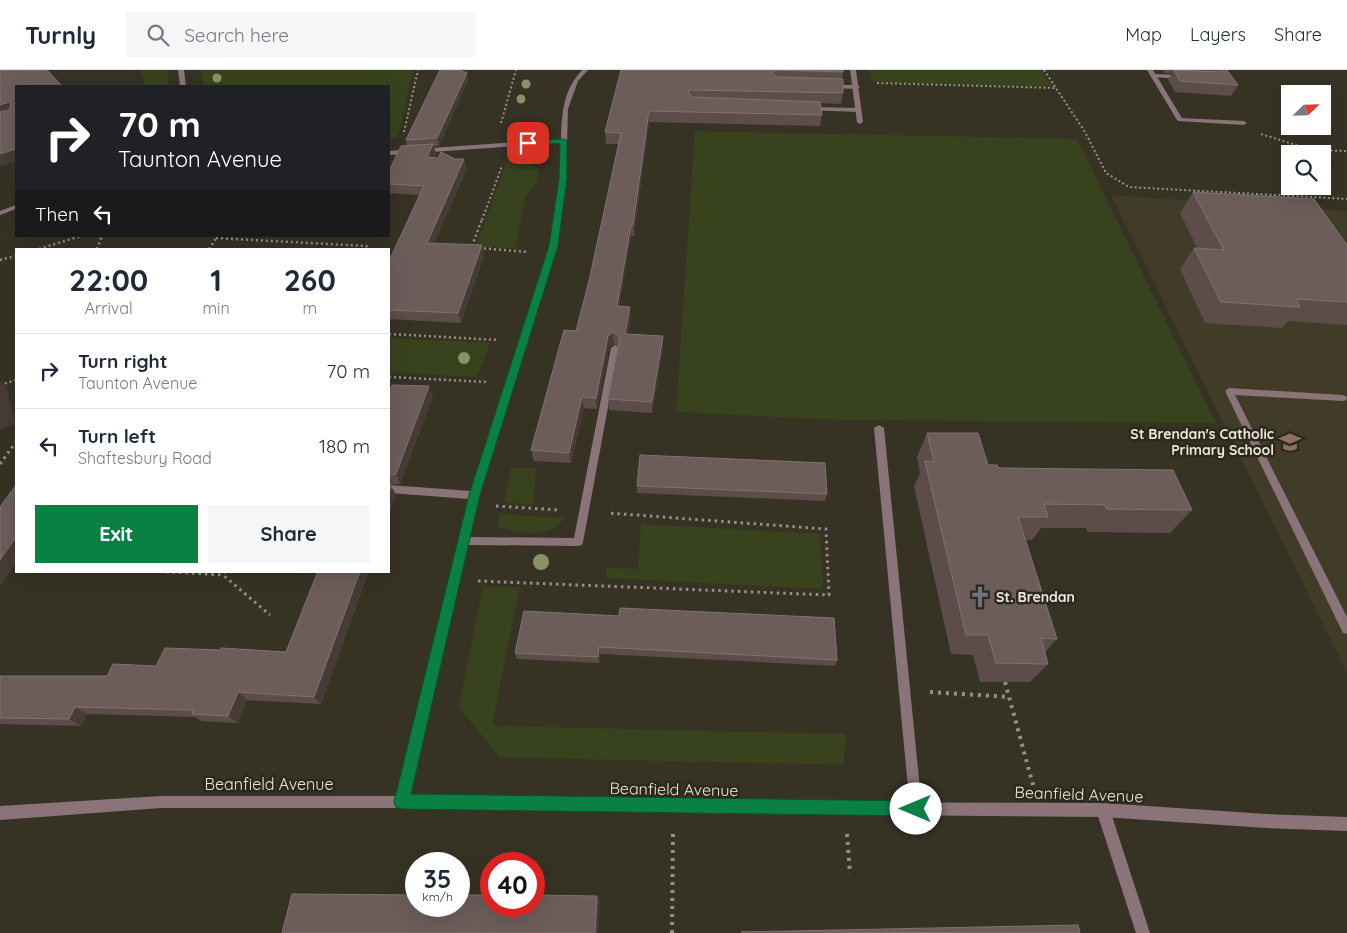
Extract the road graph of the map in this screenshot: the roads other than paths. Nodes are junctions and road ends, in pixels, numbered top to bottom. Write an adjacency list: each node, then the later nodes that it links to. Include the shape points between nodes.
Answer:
1 (181, 70): 7 (street)
2 (585, 70): 14 (street, via 568,95)
3 (853, 70): 8 (street)
4 (1150, 70): 5 (street)
5 (1154, 76): 6 (street); 13 (street, via 1180,120)
6 (1194, 78)
7 (183, 85)
8 (856, 85): 9 (street); 11 (street)
9 (821, 86)
10 (799, 108): 11 (street)
11 (858, 110): 12 (street)
12 (860, 122)
13 (1244, 123)
14 (564, 141): 15 (street); 22 (street, via 563,179 551,253)
15 (390, 152)
16 (15, 207): 17 (street)
17 (0, 213)
18 (615, 348): 23 (street, via 578,542)
19 (1343, 398): 24 (street, via 1229,391)
20 (879, 428): 26 (street)
21 (390, 489): 22 (street)
22 (474, 500): 23 (street)
23 (465, 541): 25 (street)
24 (1347, 629)
25 (402, 802): 26 (street, Beanfield Avenue); 28 (street, Beanfield Avenue, via 161,802)
26 (916, 809): 27 (street, Beanfield Avenue)
27 (1103, 810): 29 (street, Beanfield Avenue); 30 (street)
28 (0, 813)
29 (1347, 824)
30 (1143, 933)

